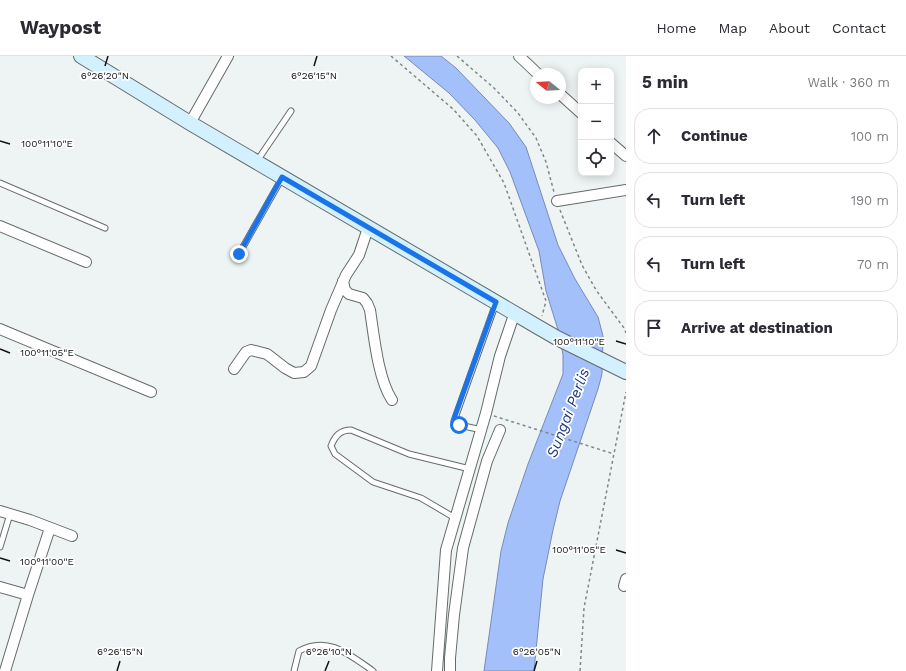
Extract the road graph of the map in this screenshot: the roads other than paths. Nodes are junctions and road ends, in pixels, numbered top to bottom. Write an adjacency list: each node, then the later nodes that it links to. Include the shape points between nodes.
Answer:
1 (81, 56): 8 (main road)
2 (228, 56): 8 (street)
3 (519, 56): 4 (street)
4 (532, 68)
5 (566, 99): 7 (street)
6 (291, 110): 11 (lane)
7 (578, 110)
8 (190, 123): 11 (main road)
9 (614, 146): 10 (street)
10 (626, 156)
11 (257, 161): 12 (main road)
12 (282, 177): 18 (main road); 19 (lane)
13 (0, 183): 17 (lane)
14 (626, 190): 15 (street)
15 (557, 201)
16 (0, 226): 20 (street)
17 (105, 228)
18 (368, 228): 21 (street, via 359,255); 22 (main road)
19 (239, 254)
20 (86, 262)
21 (343, 281): 25 (street, via 311,366 304,372 294,372 266,354 251,350 246,352); 28 (street, via 345,290 349,294 363,298 370,310 380,368)
22 (496, 302): 23 (main road); 29 (lane, via 454,422)
23 (515, 312): 26 (main road, via 557,338); 29 (street, via 500,356)
24 (0, 329): 27 (street)
25 (234, 369)
26 (621, 370)
27 (151, 392)
28 (392, 400)
29 (482, 430): 31 (street)
30 (500, 430): 44 (street, via 487,461 463,548 454,614)
31 (470, 469): 34 (street); 34 (lane, via 409,454 351,430 340,433 332,446 335,454 373,482 420,498)
32 (0, 511): 33 (street)
33 (10, 514): 35 (street); 37 (lane)
34 (455, 518): 43 (street, via 444,557)
35 (50, 528): 36 (street); 39 (street)
36 (72, 536)
37 (0, 546)
38 (0, 587): 39 (street)
39 (28, 595): 40 (street)
40 (5, 671)
41 (294, 671): 42 (lane, via 299,651 309,645 328,645 349,654)
42 (373, 671)
43 (436, 671)
44 (450, 671)

